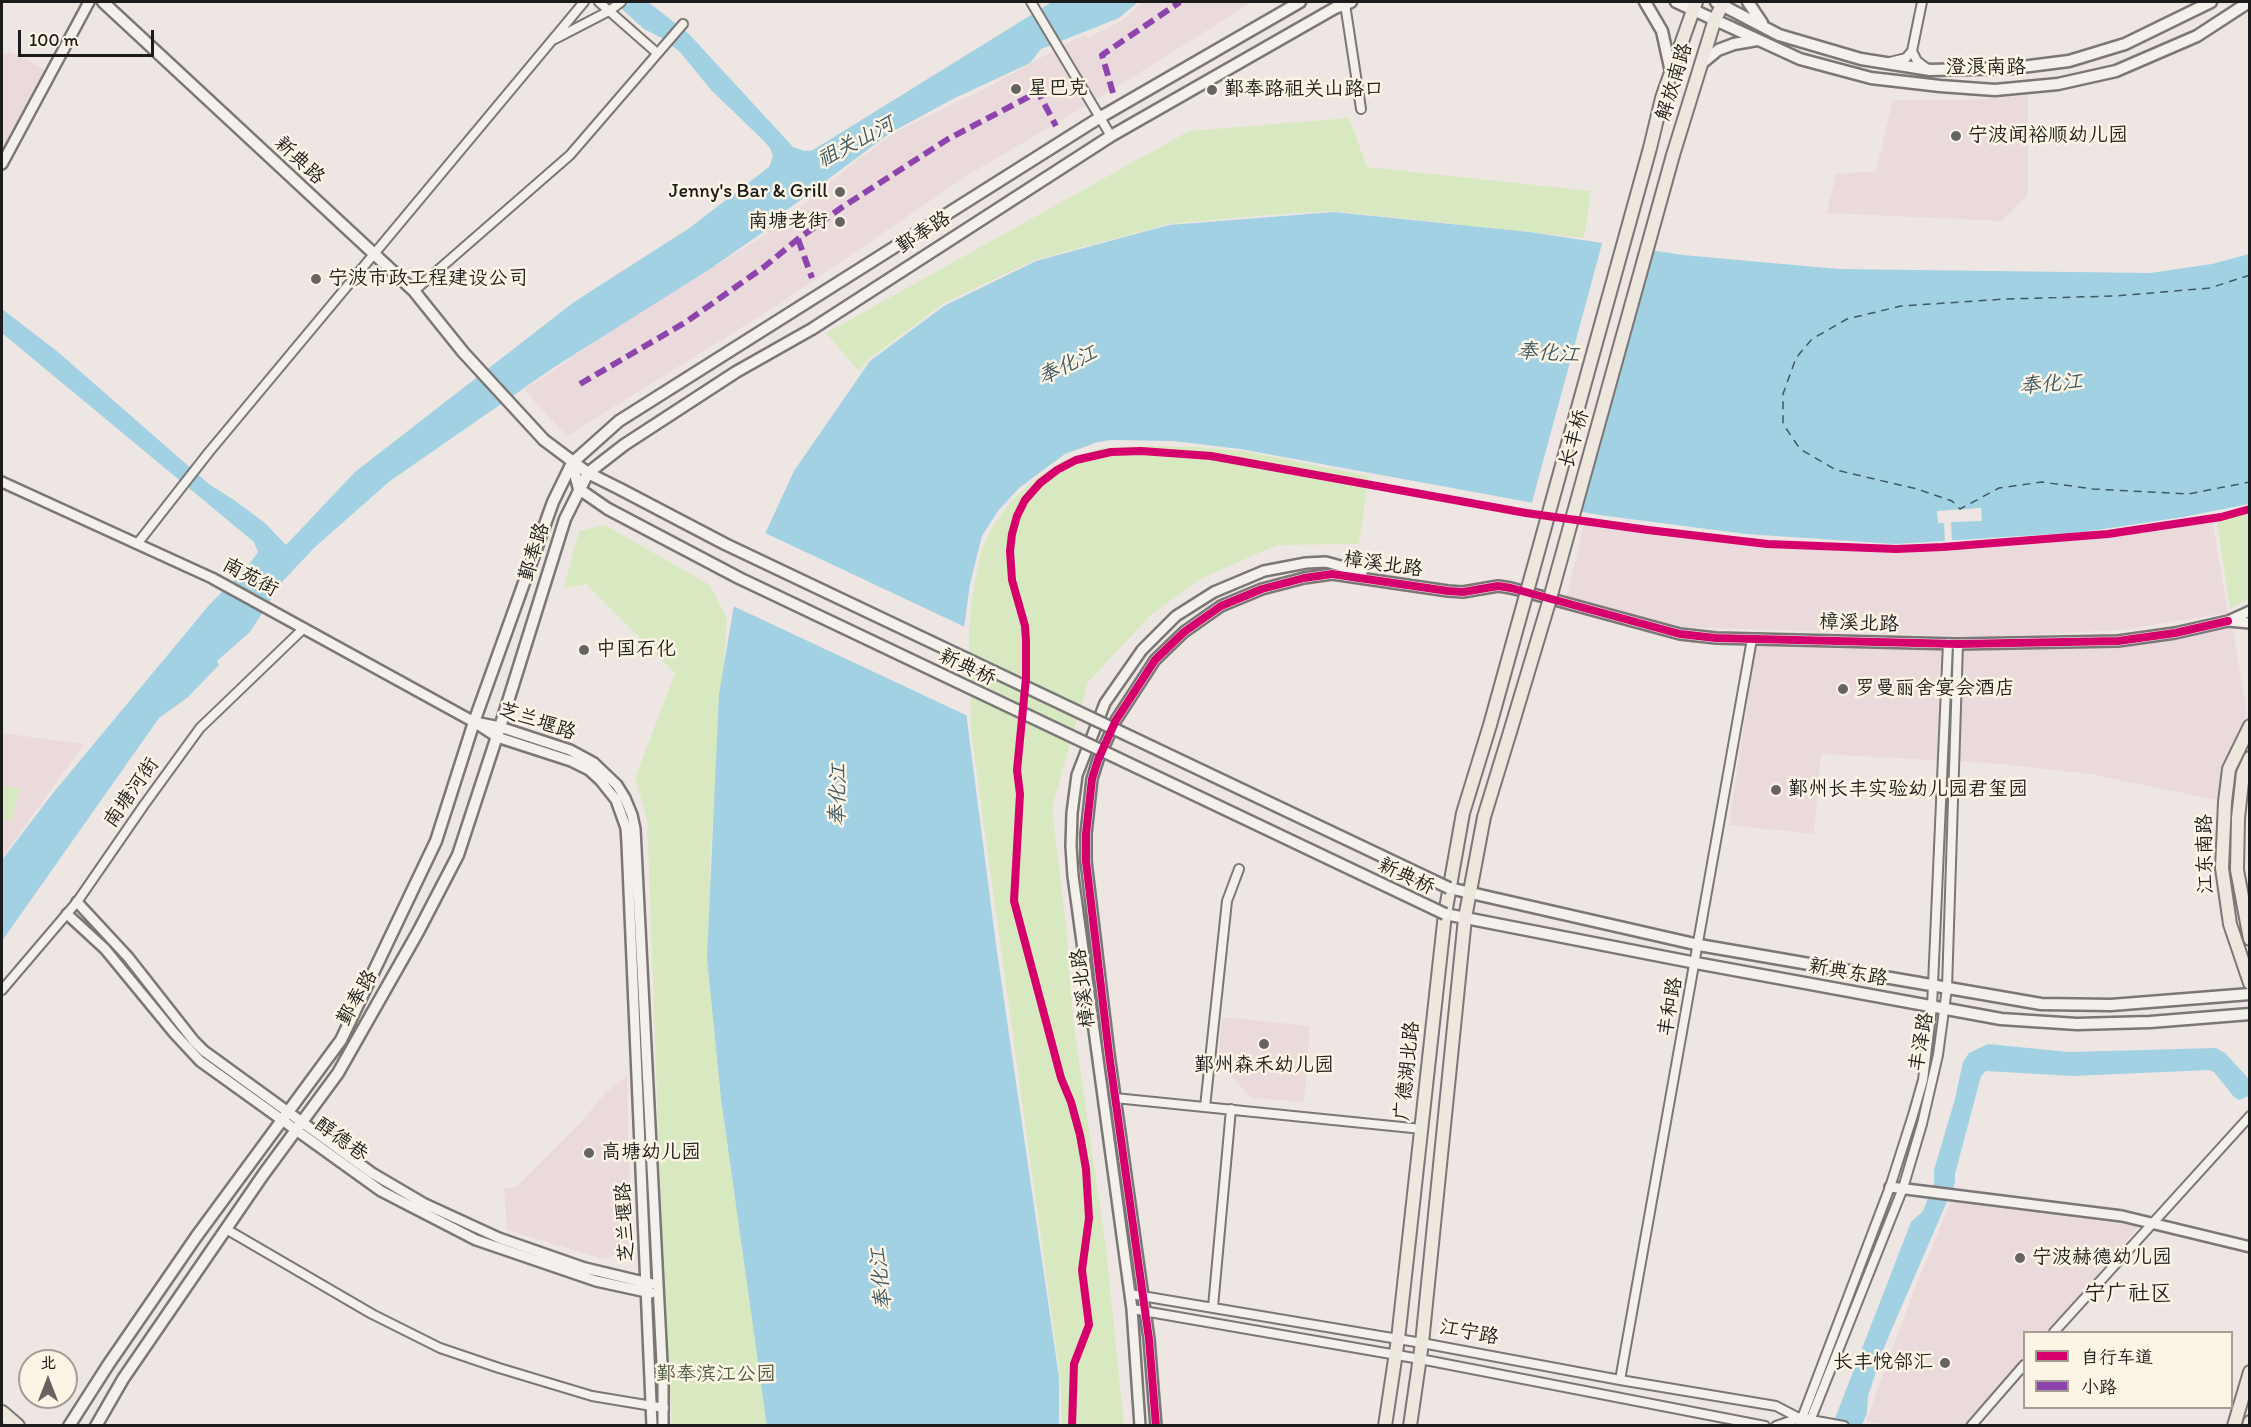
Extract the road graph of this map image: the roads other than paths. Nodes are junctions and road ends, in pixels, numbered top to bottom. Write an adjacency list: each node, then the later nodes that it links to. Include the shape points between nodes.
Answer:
1 (89, 2): 32 (street)
2 (103, 2): 33 (main road, 新典路)
3 (584, 2): 20 (street)
4 (599, 2): 16 (street)
5 (1031, 2): 29 (street)
6 (1300, 2): 29 (main road, 鄞奉路)
7 (1645, 2): 27 (main road, via 1662,31)
8 (1676, 2): 15 (main road)
9 (1748, 2): 19 (main road)
10 (1922, 2): 22 (street)
11 (2211, 2): 26 (main road, 澄浪南路, via 2125,44 2069,61 2014,68)
12 (2249, 2): 21 (main road, 澄浪南路, via 2197,36 2116,71 2058,84 1995,90 1871,78 1800,59)
13 (1348, 3): 28 (street); 30 (main road, 鄞奉路)
14 (1721, 3): 17 (main road); 19 (main road, 澄浪南路)
15 (1694, 5): 17 (main road); 27 (main road, 长丰桥)
16 (615, 6): 20 (street); 23 (street)
17 (1715, 19): 21 (main road, 澄浪南路); 25 (main road, 解放南路)
18 (683, 24): 23 (street)
19 (1763, 26): 24 (main road, 澄浪南路, via 1851,56)
20 (552, 40): 33 (street)
21 (1757, 40): 25 (main road, via 1718,50)
22 (1912, 51): 24 (street, via 1906,58); 26 (street, via 1917,61)
23 (657, 53): 34 (street, via 570,155)
24 (1886, 63): 26 (main road, 澄浪南路)
25 (1701, 64): 31 (main road, 解放南路)
26 (1930, 70)
27 (1671, 72): 49 (main road, 长丰桥, bridge)
28 (1361, 109)
29 (1099, 118): 30 (street); 36 (main road, 鄞奉路, via 619,420)
30 (1111, 136): 37 (main road, 鄞奉路, via 812,329 736,372)
31 (1673, 155): 52 (main road, 长丰桥, bridge)
32 (2, 164)
33 (373, 256): 34 (main road, 新典路); 40 (street)
34 (414, 291): 35 (main road, 新典路, via 463,352)
35 (544, 440): 36 (main road, 新典桥)
36 (572, 463): 37 (main road, 新典桥); 39 (main road); 48 (main road, 鄞奉路, via 553,502)
37 (588, 473): 39 (main road, 鄞奉路); 55 (main road, 新典桥, bridge, via 725,544)
38 (2, 483): 40 (street, 南苑街)
39 (579, 489): 51 (main road, 鄞奉路, via 565,519); 59 (main road, 新典桥, bridge, via 608,509 739,578)
40 (137, 544): 45 (street, 南苑街, via 213,578)
41 (1394, 582): 46 (street, 樟溪北路, via 1463,592 1511,588 1680,634); 72 (street, 樟溪北路, via 1332,574 1262,589 1221,606 1184,632 1155,660 1116,720 1092,779 1086,834 1090,898); 86 (street, 樟溪北路, via 1326,562 1306,563 1264,571 1214,592 1176,616 1125,672 1106,703 1077,775 1072,813 1073,876)
42 (2250, 611): 43 (street, 樟溪北路)
43 (2228, 621): 44 (street, 樟溪北路); 47 (street, 樟溪北路, via 2118,641)
44 (2250, 623)
45 (304, 628): 48 (street, 南苑街); 57 (street, 南塘河街, via 200,728)
46 (1752, 639): 47 (street, 樟溪北路); 62 (street, 丰和路)
47 (1953, 644): 65 (street, 丰泽路); 66 (street, 丰泽路)
48 (474, 722): 51 (street, 芝兰堰路); 75 (main road, 鄞奉路, via 436,841 375,970 341,1040)
49 (1490, 725): 55 (main road, 广德湖北路, via 1464,813)
50 (2250, 726): 64 (main road, 江东南路, via 2229,769 2222,868 2230,924)
51 (499, 732): 77 (main road, 鄞奉路, via 453,865 338,1073); 84 (street, 芝兰堰路, via 588,770 608,789 622,815 627,843); 85 (street, 芝兰堰路, via 570,750 594,763 617,785 632,815)
52 (1510, 732): 56 (main road, 广德湖北路, via 1484,817)
53 (2250, 758): 61 (main road, 江东南路, via 2243,773 2239,807 2237,870)
54 (1239, 869): 73 (street, via 1227,901)
55 (1449, 888): 56 (main road, 新典东路); 59 (main road, 广德湖北路)
56 (1469, 894): 60 (main road, 广德湖北路); 62 (main road, 新典东路)
57 (77, 902): 58 (street, 南塘河街); 75 (street, 醇德巷, via 128,957 194,1041)
58 (67, 914): 67 (street, 南塘河街); 75 (street, 醇德巷, via 105,949 188,1050)
59 (1445, 914): 60 (main road, 新典东路); 78 (main road, 广德湖北路)
60 (1465, 918): 63 (main road, 新典东路); 93 (main road, 广德湖北路)
61 (2250, 939)
62 (1699, 945): 63 (street, 丰和路); 65 (main road, 新典东路)
63 (1696, 963): 69 (main road, 新典东路); 98 (street, 丰和路)
64 (2250, 983)
65 (1933, 986): 66 (main road, 新典东路); 69 (street, 丰泽路)
66 (1947, 988): 68 (main road, 新典东路, via 2053,1004 2111,1005); 70 (street, 丰泽路)
67 (2, 990)
68 (2250, 994)
69 (1932, 1006): 70 (main road, 新典东路); 79 (street, 丰泽路, via 1923,1080)
70 (1945, 1009): 71 (main road, 新典东路, via 2001,1019 2077,1024); 80 (street, 丰泽路, via 1922,1124)
71 (2250, 1014)
72 (1115, 1098): 73 (street); 87 (street, 樟溪北路)
73 (1205, 1107): 74 (street)
74 (1231, 1109): 78 (street); 88 (street)
75 (284, 1115): 77 (street, 醇德巷); 102 (main road, 鄞奉路)
76 (2250, 1116): 81 (street)
77 (299, 1125): 82 (main road, 鄞奉路); 84 (street, 醇德巷, via 381,1191 476,1240 596,1281)
78 (1422, 1129): 92 (main road, 广德湖北路)
79 (1890, 1186): 80 (street); 101 (street, 丰泽路)
80 (1903, 1188): 81 (street); 101 (street, 丰泽路)
81 (2152, 1223): 83 (street); 91 (street)
82 (226, 1229): 99 (street, via 372,1314 440,1348 592,1396); 103 (main road, 鄞奉路, via 123,1378)
83 (2250, 1247)
84 (647, 1287): 85 (street, 醇德巷); 99 (street, 芝兰堰路)
85 (658, 1290): 100 (street, 芝兰堰路)
86 (1130, 1294): 87 (street, 江宁路); 89 (street, 樟溪北路)
87 (1142, 1295): 88 (street, 江宁路); 90 (street, 樟溪北路)
88 (1213, 1307): 92 (street, 江宁路)
89 (1132, 1309): 90 (street, 江宁路); 106 (street, 樟溪北路)
90 (1144, 1310): 94 (street, 江宁路); 107 (street, 樟溪北路)
91 (2055, 1331)
92 (1398, 1339): 93 (street, 江宁路); 94 (main road, 广德湖北路)
93 (1422, 1343): 95 (main road, 广德湖北路); 98 (street, 江宁路)
94 (1396, 1355): 95 (street, 江宁路); 108 (main road, 广德湖北路)
95 (1420, 1359): 109 (main road, 广德湖北路); 110 (street, 江宁路)
96 (2023, 1367): 113 (street)
97 (2250, 1372): 114 (main road)
98 (1620, 1380): 101 (street, 江宁路, via 1776,1406)
99 (652, 1406): 100 (street); 104 (street, 芝兰堰路)
100 (664, 1408): 105 (street, 芝兰堰路)
101 (1804, 1422): 111 (street); 112 (street)
102 (69, 1425)
103 (96, 1425)
104 (652, 1425)
105 (663, 1425)
106 (1140, 1425)
107 (1156, 1425)
108 (1385, 1425)
109 (1410, 1425)
110 (1765, 1425)
111 (1776, 1425)
112 (1844, 1425)
113 (1971, 1425)
114 (2234, 1425)

